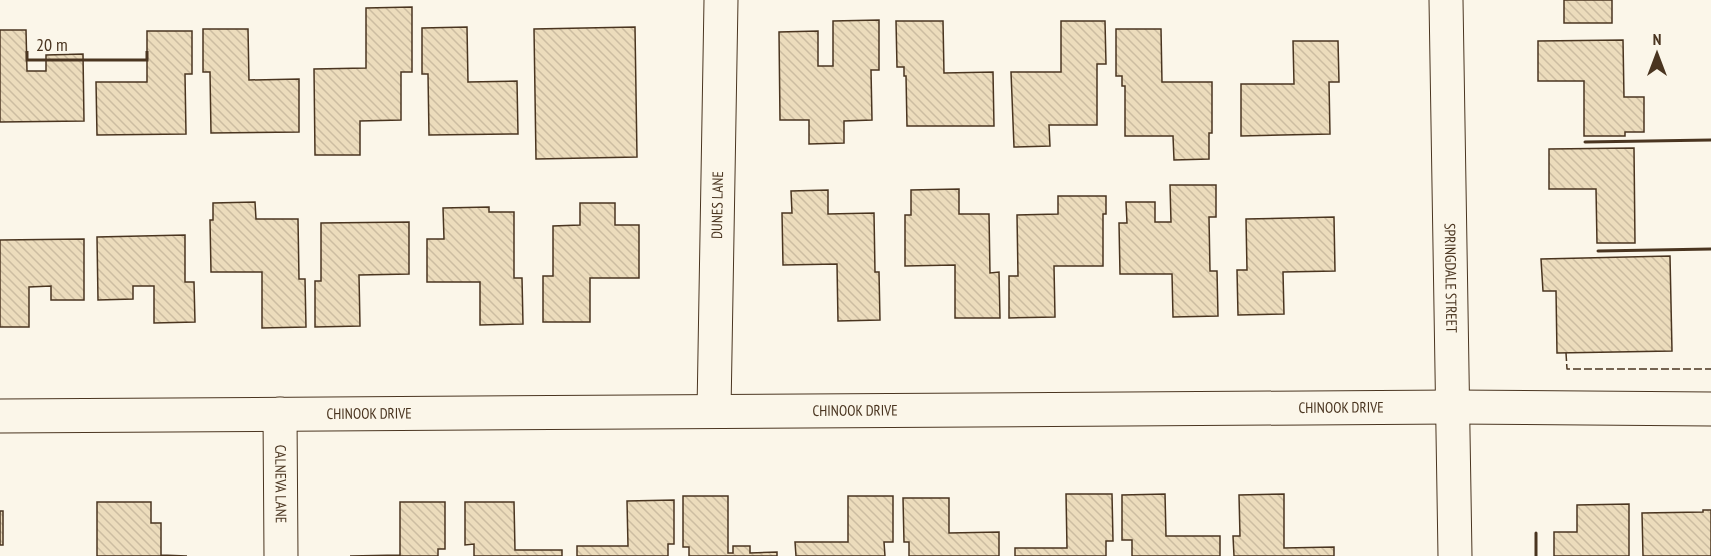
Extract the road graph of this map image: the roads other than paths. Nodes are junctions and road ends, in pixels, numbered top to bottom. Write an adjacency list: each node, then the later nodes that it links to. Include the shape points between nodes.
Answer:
1 (721, 0): 5 (street, DUNES LANE)
2 (1446, 0): 3 (street, SPRINGDALE STREET)
3 (1453, 407): 4 (street, CHINOOK DRIVE); 5 (street, CHINOOK DRIVE); 9 (street, SPRINGDALE STREET)
4 (1711, 408)
5 (714, 411): 6 (street, CHINOOK DRIVE)
6 (280, 414): 7 (street, CHINOOK DRIVE); 8 (street, CALNEVA LANE)
7 (0, 416)
8 (281, 556)
9 (1455, 556)

